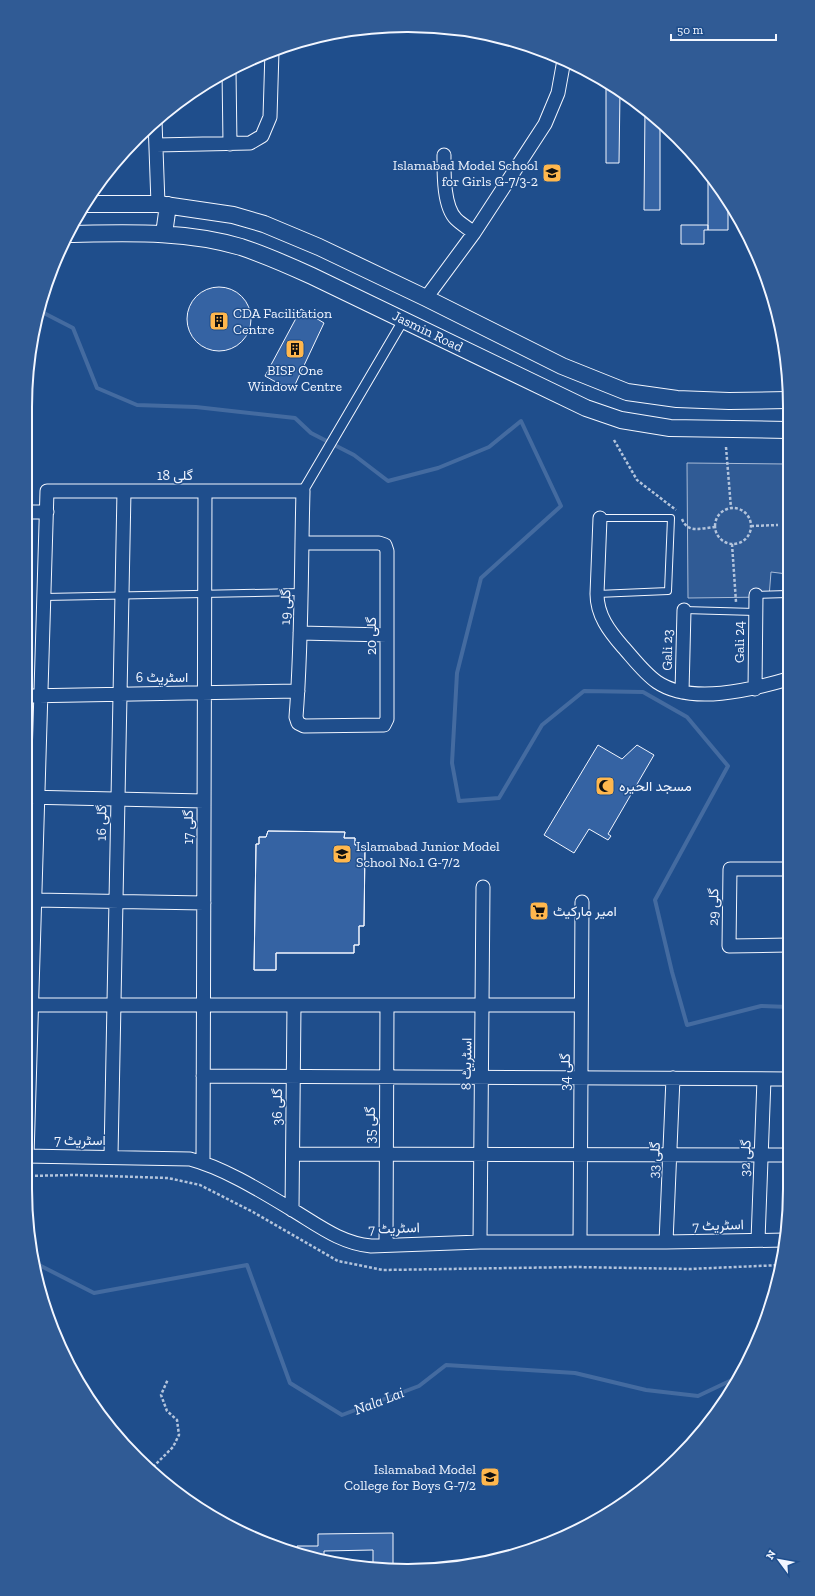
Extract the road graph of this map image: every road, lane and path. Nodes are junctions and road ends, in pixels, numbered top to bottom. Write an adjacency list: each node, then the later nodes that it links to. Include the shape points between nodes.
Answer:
1 (272, 58): 5 (street, via 270,117 262,136 250,143)
2 (563, 66): 10 (street, via 558,93 545,124)
3 (229, 77): 5 (street)
4 (155, 129): 6 (street)
5 (230, 144): 6 (street)
6 (156, 145): 9 (street)
7 (444, 155): 10 (street, via 444,183 455,218)
8 (92, 204): 9 (street, Jasmin Road)
9 (163, 205): 12 (street); 13 (street, Jasmin Road, via 233,215 264,224)
10 (474, 233): 13 (street)
11 (75, 234): 12 (street, Jasmin Road)
12 (164, 234): 14 (street, Jasmin Road, via 239,247 272,258)
13 (426, 298): 15 (street, Jasmin Road, via 562,366 627,392 677,399)
14 (404, 319): 16 (street, Jasmin Road, via 586,408 621,420 670,428); 21 (street)
15 (783, 400)
16 (783, 430)
17 (614, 440): 28 (path, via 637,480 673,506 686,527)
18 (726, 448): 22 (path)
19 (124, 491): 20 (street, گلی 18); 24 (street, گلی 18, via 47,491); 35 (street, گلی 16)
20 (205, 491): 21 (street, گلی 18); 32 (street, گلی 17)
21 (303, 491): 29 (street, گلی 19)
22 (731, 508): 27 (path, via 745,512); 28 (path, via 717,516)
23 (32, 512): 24 (street)
24 (47, 512): 37 (street)
25 (600, 518): 33 (street); 33 (lane, via 671,518 668,591)
26 (778, 525): 27 (path)
27 (751, 526): 30 (path, via 744,540)
28 (715, 527): 30 (path, via 721,540)
29 (302, 543): 31 (street, گلی 19); 42 (street, گلی 20, via 379,543 385,546)
30 (732, 544): 39 (path)
31 (301, 592): 32 (lane); 41 (street, گلی 19)
32 (205, 594): 35 (lane); 48 (street, گلی 17)
33 (597, 594): 46 (street, via 600,613 608,630 656,682)
34 (783, 594): 36 (lane)
35 (122, 595): 37 (lane); 47 (street, گلی 16)
36 (756, 595): 40 (street, Gali 24)
37 (44, 597): 50 (street)
38 (684, 610): 39 (lane); 46 (street, Gali 23)
39 (736, 611): 40 (lane)
40 (755, 612): 44 (street, Gali 24)
41 (300, 633): 42 (street); 45 (street, گلی 19)
42 (387, 635): 51 (street, گلی 20, via 387,719 384,725 304,726)
43 (783, 681): 44 (street)
44 (755, 689): 46 (street, via 714,694)
45 (298, 691): 48 (street, اسٹریٹ 6); 51 (street, گلی 19)
46 (682, 692)
47 (120, 693): 48 (street, اسٹریٹ 6); 50 (street, اسٹریٹ 6); 53 (street, گلی 16)
48 (204, 694): 54 (street, گلی 17)
49 (32, 696): 50 (street, اسٹریٹ 6)
50 (41, 696): 52 (street)
51 (298, 723)
52 (32, 797): 53 (street)
53 (118, 799): 54 (street); 59 (street, گلی 16)
54 (204, 801): 61 (street, گلی 17)
55 (783, 869): 63 (street, گلی 29, via 730,869 729,946)
56 (483, 887): 69 (street, اسٹریٹ 8)
57 (32, 890): 58 (street)
58 (35, 900): 59 (street); 62 (street)
59 (116, 902): 61 (street); 65 (street, گلی 16)
60 (582, 902): 70 (street, گلی 34)
61 (204, 903): 66 (street, گلی 17)
62 (32, 937)
63 (783, 945)
64 (32, 1004): 65 (street)
65 (114, 1005): 66 (street); 87 (street, گلی 16)
66 (204, 1005): 67 (street); 71 (street, گلی 17)
67 (294, 1005): 68 (street); 72 (street, گلی 36)
68 (387, 1005): 69 (street); 73 (street, گلی 35)
69 (482, 1005): 70 (street); 74 (street, اسٹریٹ 8)
70 (581, 1005): 75 (street, گلی 34)
71 (203, 1076): 72 (street); 88 (street, گلی 17)
72 (293, 1076): 73 (street); 79 (street, گلی 36)
73 (386, 1077): 74 (street); 80 (street, گلی 35)
74 (482, 1077): 75 (street); 81 (street, اسٹریٹ 8)
75 (581, 1078): 76 (street); 82 (street, گلی 34)
76 (673, 1078): 77 (street); 83 (street, گلی 33)
77 (764, 1078): 78 (street); 84 (street, گلی 32)
78 (783, 1079)
79 (293, 1154): 80 (street); 89 (street, گلی 36)
80 (386, 1154): 81 (street); 95 (street, گلی 35)
81 (481, 1154): 82 (street); 92 (street, اسٹریٹ 8)
82 (580, 1155): 83 (street); 93 (street, گلی 34)
83 (670, 1155): 84 (street); 94 (street, گلی 33)
84 (761, 1155): 85 (street); 90 (street, گلی 32)
85 (783, 1155)
86 (32, 1156): 87 (street, اسٹریٹ 7)
87 (111, 1156): 88 (street, اسٹریٹ 7, via 190,1159)
88 (203, 1162): 89 (street, اسٹریٹ 7)
89 (292, 1210): 95 (street, اسٹریٹ 7, via 338,1238 358,1245)
90 (758, 1240): 91 (street, اسٹریٹ 7); 94 (street, اسٹریٹ 7)
91 (780, 1240)
92 (480, 1242): 93 (street, اسٹریٹ 7); 95 (street, اسٹریٹ 7)
93 (580, 1242): 94 (street, اسٹریٹ 7)
94 (666, 1242)
95 (386, 1244)
96 (168, 1379): 97 (path, via 161,1395 167,1411 177,1420 179,1435 173,1447)
97 (154, 1466)

